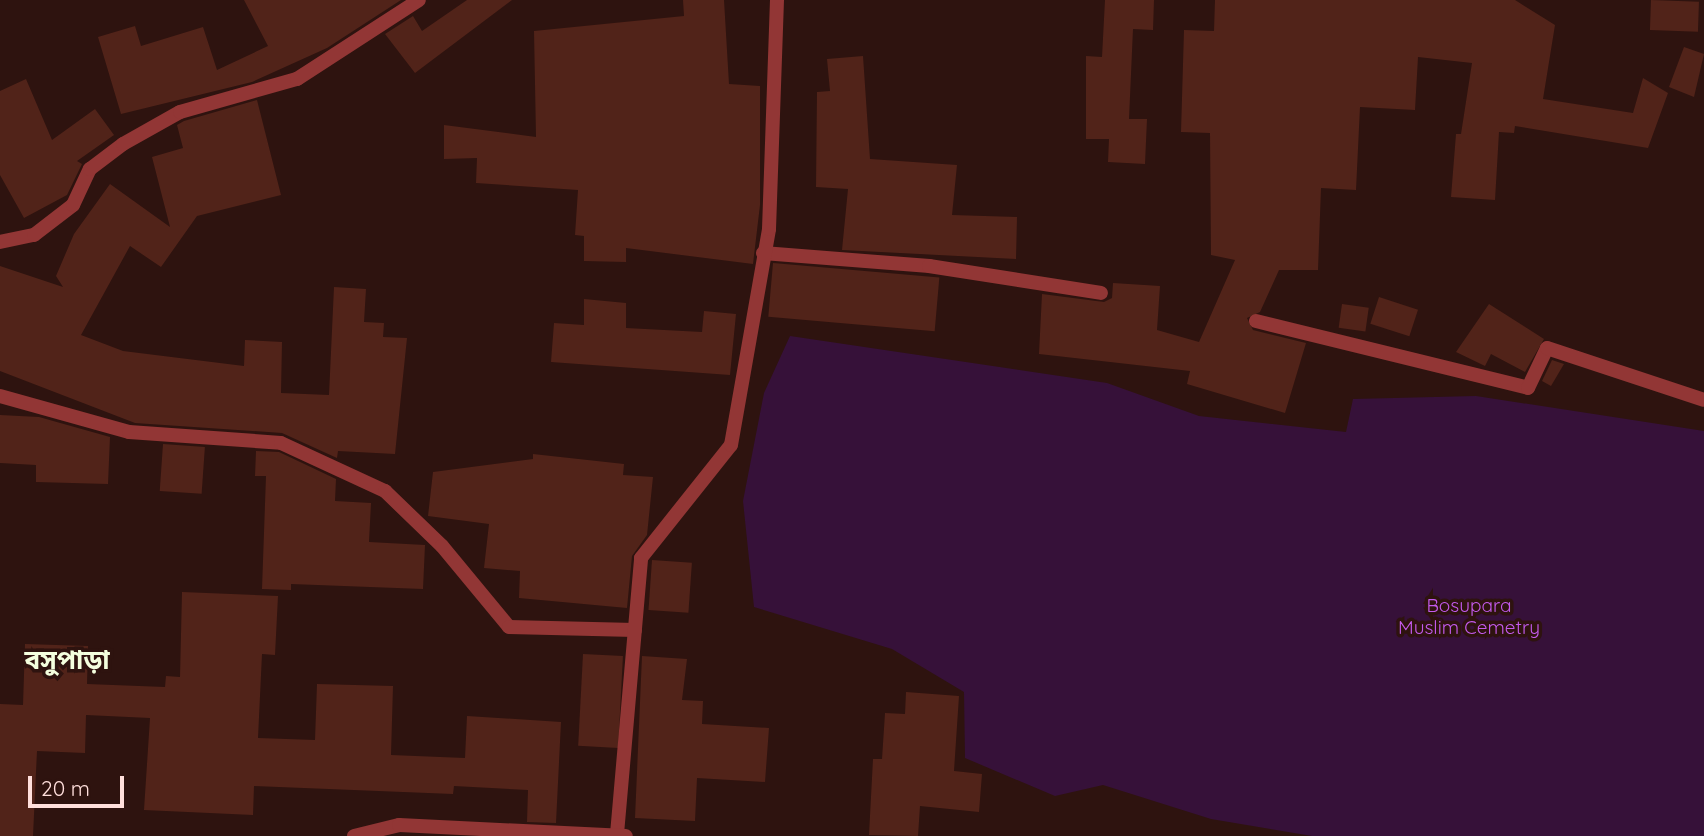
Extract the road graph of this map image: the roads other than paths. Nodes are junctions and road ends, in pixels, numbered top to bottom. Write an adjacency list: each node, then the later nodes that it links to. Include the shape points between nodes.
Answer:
1 (419, 0): 3 (street, via 297,79 180,112 123,144 90,169 73,205 34,234)
2 (777, 0): 4 (street)
3 (0, 242)
4 (763, 253): 5 (street, via 929,266); 9 (street, via 731,445 640,558)
5 (1101, 293)
6 (1256, 321): 8 (street, via 1528,388 1547,348)
7 (0, 397): 9 (street, via 129,432 281,443 385,491 442,546 509,627)
8 (1704, 400)
9 (635, 630): 10 (street)
10 (621, 835): 11 (street, via 399,825)
11 (354, 836)

